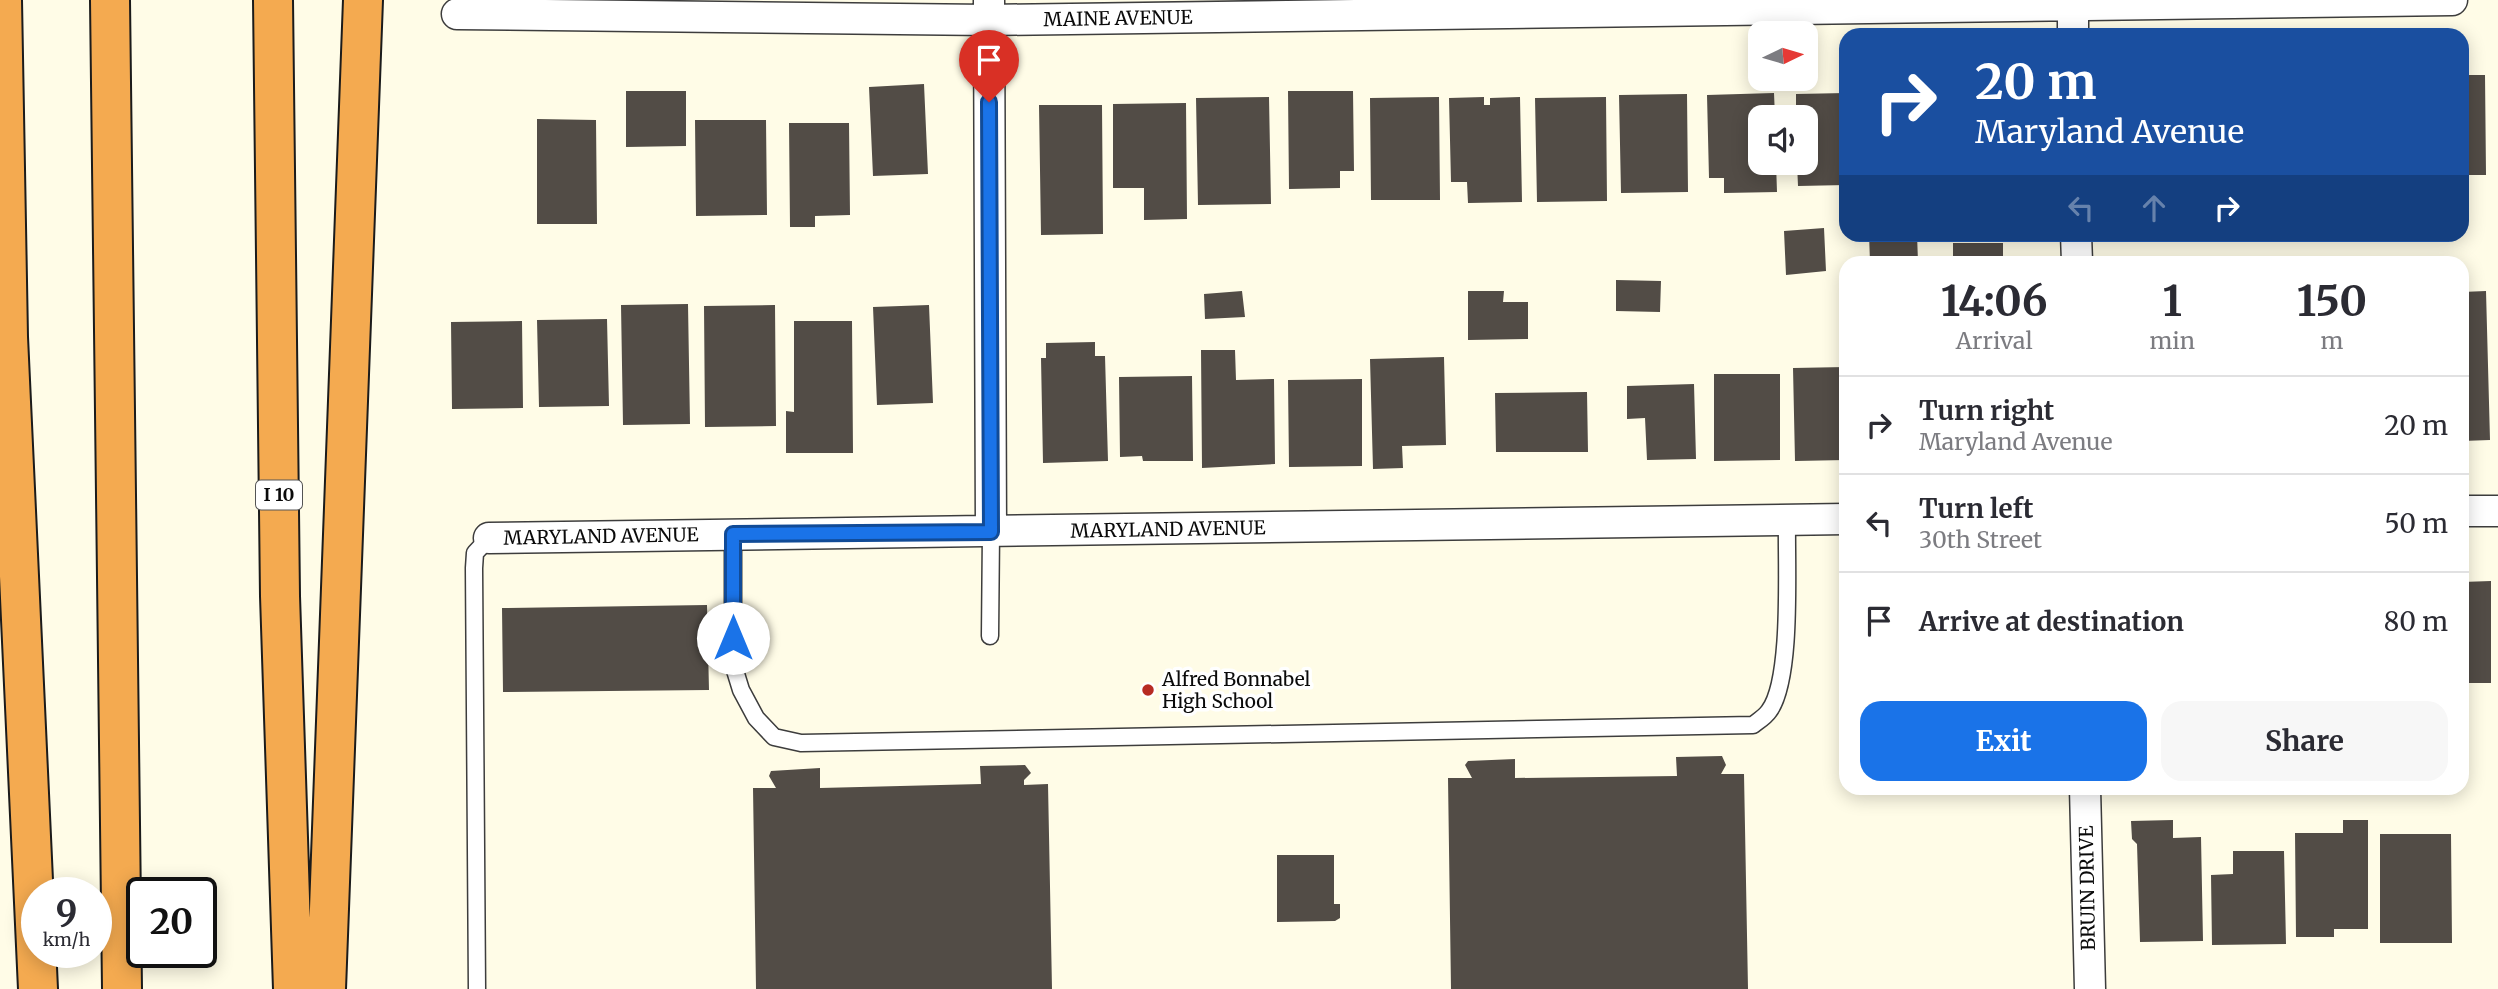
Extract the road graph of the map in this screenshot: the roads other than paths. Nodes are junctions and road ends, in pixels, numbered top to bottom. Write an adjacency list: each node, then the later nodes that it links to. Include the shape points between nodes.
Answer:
1 (2, 0): 18 (highway, via 8,337)
2 (110, 0): 19 (highway)
3 (273, 0): 20 (highway, I 10, via 280,596)
4 (363, 0): 21 (highway)
5 (2452, 0): 8 (street, MAINE AVENUE)
6 (989, 10): 7 (street, MAINE AVENUE); 8 (street, MAINE AVENUE); 13 (street)
7 (457, 14)
8 (2073, 14)
9 (2498, 511): 10 (street)
10 (2469, 512)
11 (1839, 519): 12 (street, MARYLAND AVENUE)
12 (1787, 520): 13 (street, MARYLAND AVENUE); 14 (lane, via 1784,658 1769,712 1753,725 815,743 774,737 756,718 741,690 733,664)
13 (991, 532): 14 (street, MARYLAND AVENUE); 16 (lane)
14 (733, 534): 15 (street, MARYLAND AVENUE)
15 (489, 538): 22 (lane, via 475,553 474,568)
16 (989, 636)
17 (2085, 795): 23 (street, BRUIN DRIVE)
18 (38, 989)
19 (121, 989)
20 (293, 989)
21 (326, 989)
22 (477, 989)
23 (2090, 989)

